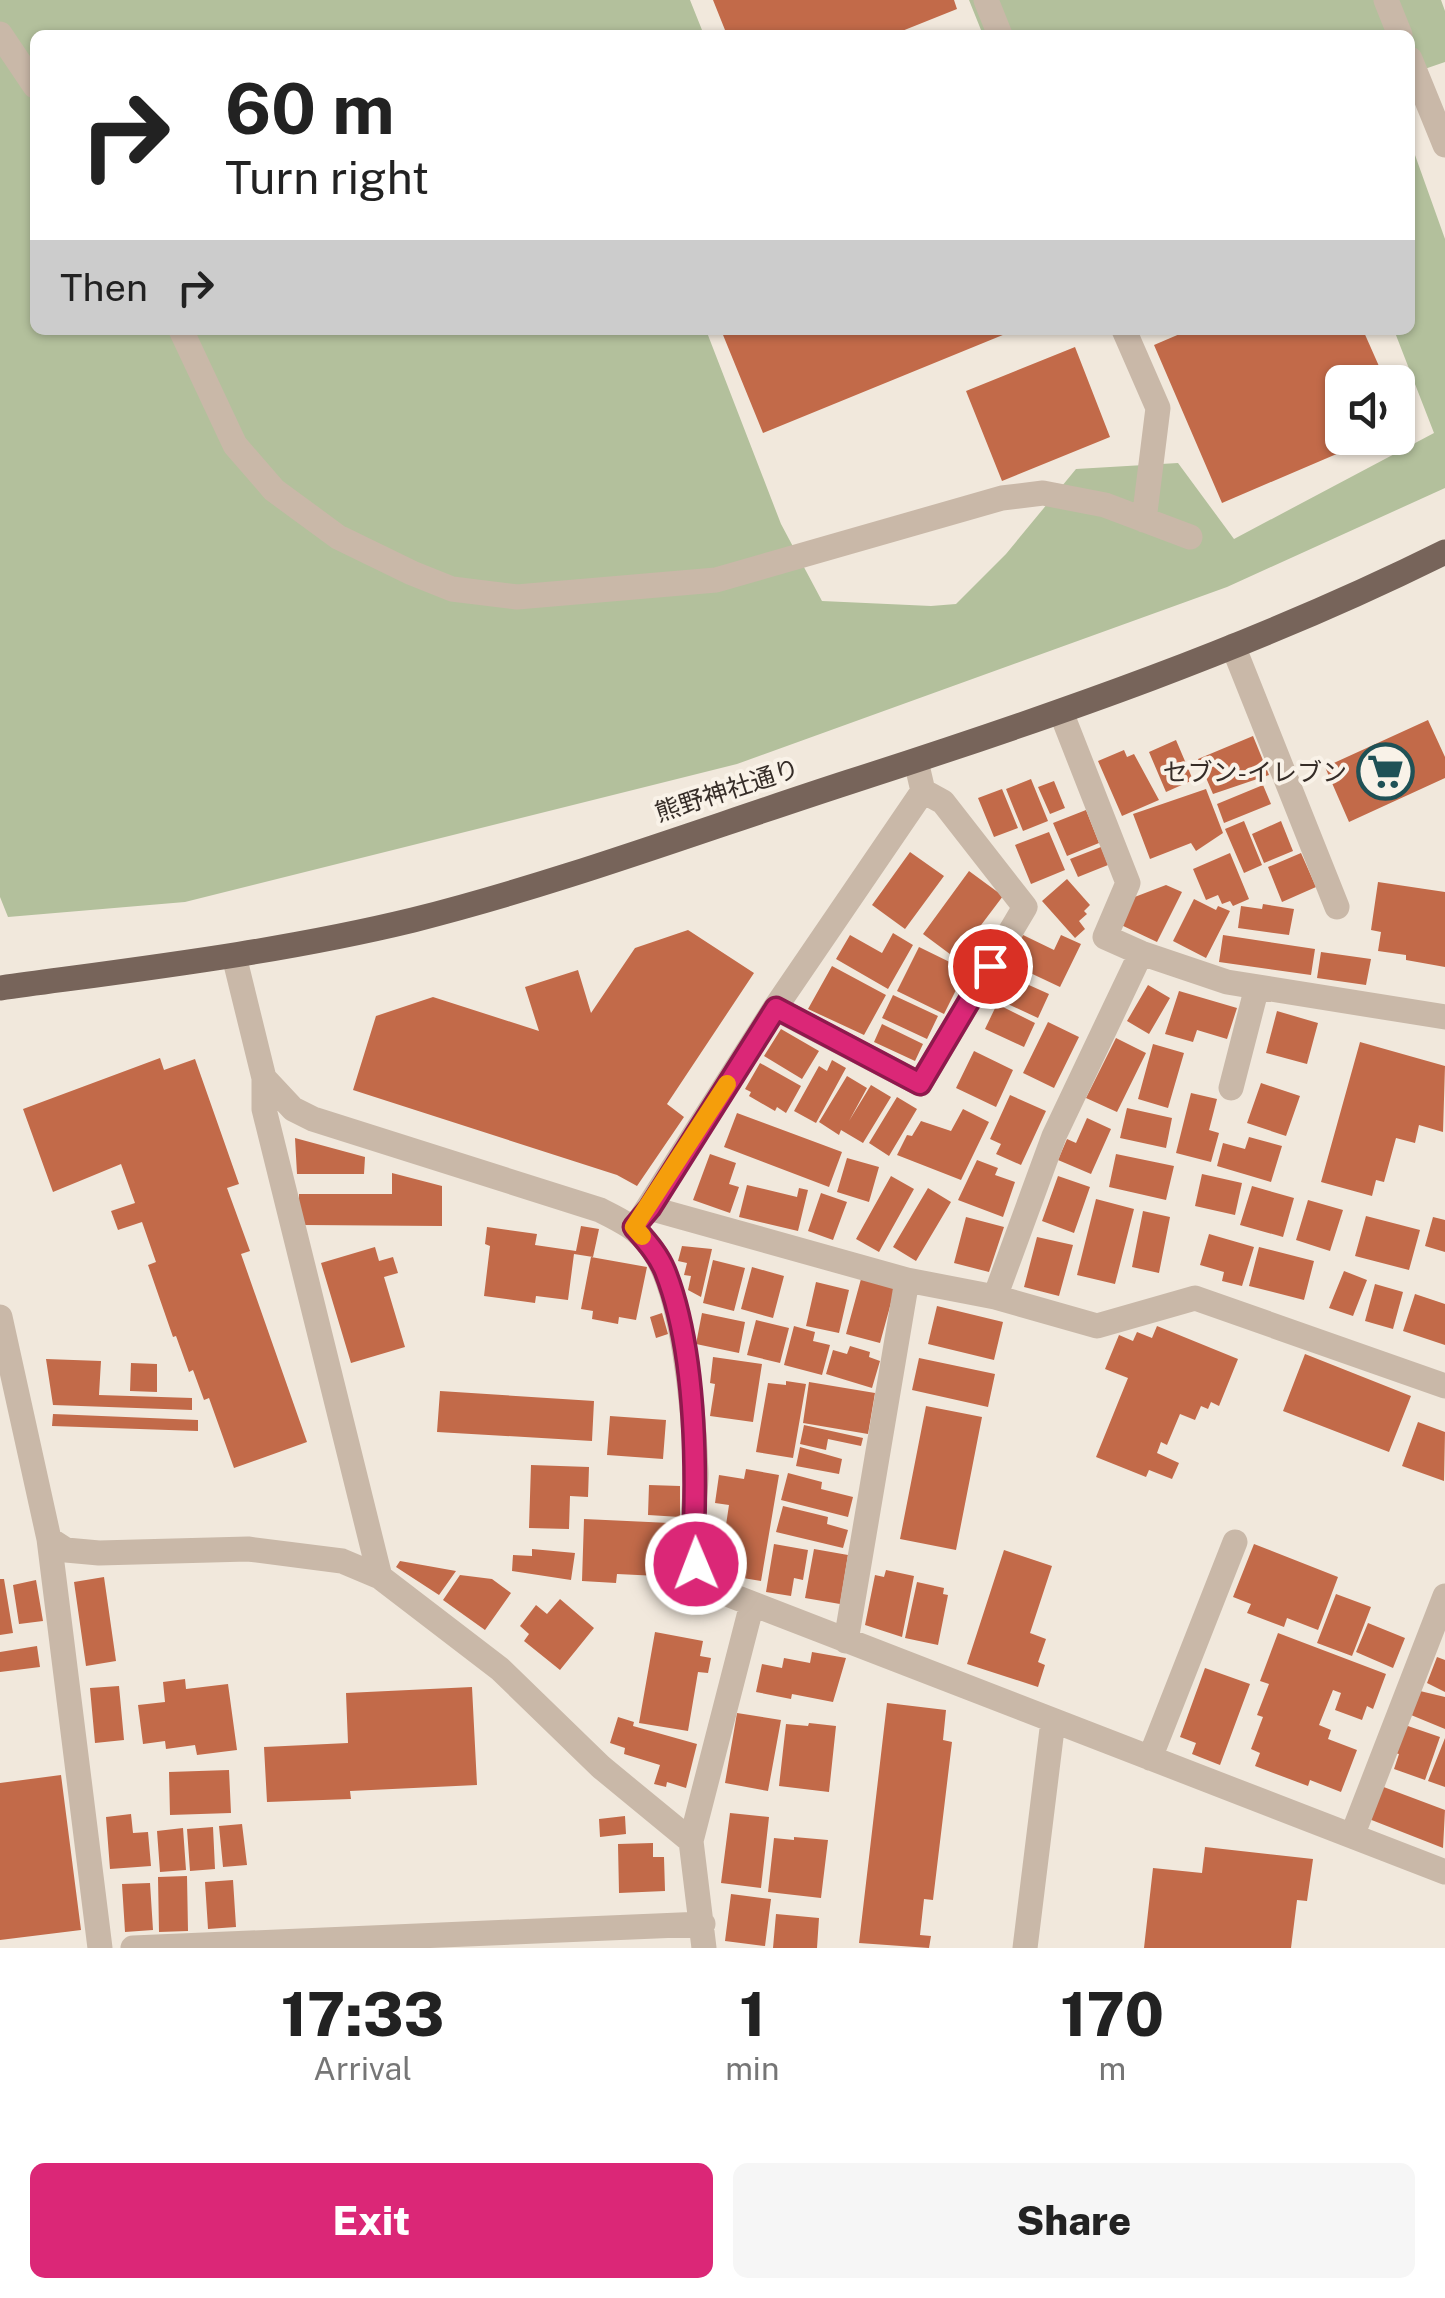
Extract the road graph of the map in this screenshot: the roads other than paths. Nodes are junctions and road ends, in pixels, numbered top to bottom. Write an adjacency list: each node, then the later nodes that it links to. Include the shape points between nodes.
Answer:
1 (986, 0): 3 (street)
2 (1386, 0): 4 (street)
3 (998, 30)
4 (1398, 30)
5 (0, 34): 7 (street)
6 (1415, 71): 8 (street)
7 (30, 79)
8 (1445, 145)
9 (183, 335): 11 (street, via 235,445 274,490 338,537 452,589 517,596 716,580 1002,498 1043,493)
10 (1126, 335): 11 (street, via 1158,408)
11 (1144, 520): 12 (street)
12 (1190, 538)
13 (1445, 552): 14 (main road, 熊野神社通り)
14 (1233, 646): 15 (main road, 熊野神社通り); 18 (street)
15 (1061, 712): 16 (main road, 熊野神社通り); 19 (street, via 1128,883 1104,937)
16 (916, 760): 17 (street); 20 (main road, 熊野神社通り, via 413,920)
17 (923, 791): 23 (street); 23 (street, via 942,802 1026,907 920,1084)
18 (1337, 907)
19 (1141, 954): 21 (street); 29 (street, via 1054,1136)
20 (234, 956): 22 (main road, 熊野神社通り); 25 (street)
21 (1257, 987): 24 (street); 26 (street)
22 (0, 988)
23 (776, 1008): 27 (street)
24 (1445, 1018)
25 (264, 1078): 27 (street, via 293,1109 314,1119); 34 (street, via 264,1109)
26 (1231, 1088)
27 (642, 1218): 28 (street); 36 (street, via 674,1298 684,1355 696,1471 693,1555 722,1592)
28 (906, 1280): 29 (street); 37 (street)
29 (995, 1297): 31 (street, via 1097,1326 1195,1298)
30 (0, 1318): 32 (street)
31 (1445, 1386)
32 (49, 1539): 34 (street, via 66,1550 98,1552 248,1548 342,1561); 44 (street)
33 (1235, 1542): 39 (street)
34 (380, 1576): 41 (street, via 500,1668)
35 (1445, 1596): 40 (street)
36 (752, 1604): 37 (street); 41 (street)
37 (846, 1641): 38 (street)
38 (1053, 1721): 39 (street); 46 (street)
39 (1150, 1758): 40 (street)
40 (1352, 1836): 42 (street)
41 (691, 1841): 43 (street)
42 (1445, 1872)
43 (704, 1936): 45 (street)
44 (100, 1948)
45 (133, 1948)
46 (1025, 1948)

